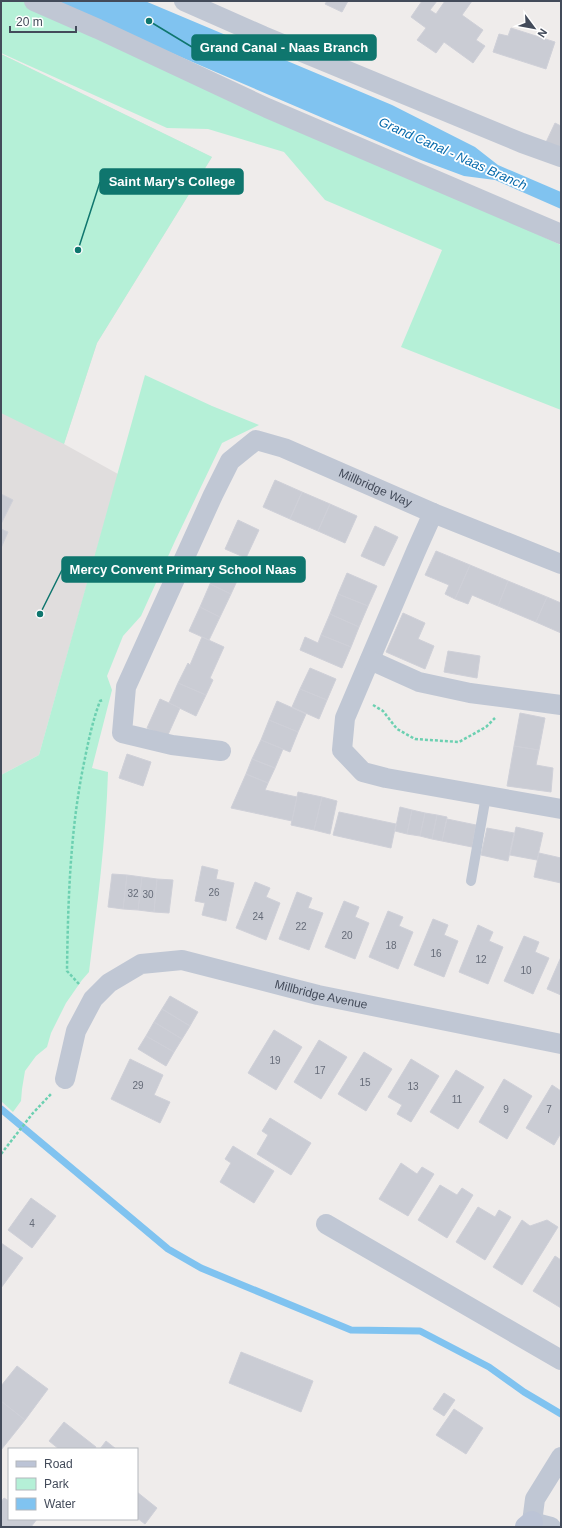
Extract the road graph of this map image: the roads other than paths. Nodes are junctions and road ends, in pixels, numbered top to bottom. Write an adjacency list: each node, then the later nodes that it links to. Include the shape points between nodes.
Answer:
1 (34, 1): 4 (street, via 267,108)
2 (184, 1): 3 (street, via 263,36)
3 (561, 157)
4 (561, 234)
5 (433, 513): 6 (street, Millbridge Way); 7 (street); 9 (street, Millbridge Way, via 284,448 256,440 230,461 126,687 122,733 172,745)
6 (561, 564)
7 (370, 660): 8 (street, via 419,682 470,694); 10 (street, via 345,718 342,750 363,772)
8 (561, 705)
9 (221, 751)
10 (486, 796): 11 (street); 12 (lane)
11 (561, 810)
12 (471, 881)
13 (561, 1044): 14 (street, Millbridge Avenue, via 318,995 182,960 141,964 109,983 93,999 76,1031)
14 (65, 1079)
15 (326, 1224): 16 (street)
16 (561, 1360)
17 (561, 1457): 18 (street, via 535,1499)
18 (536, 1525)

